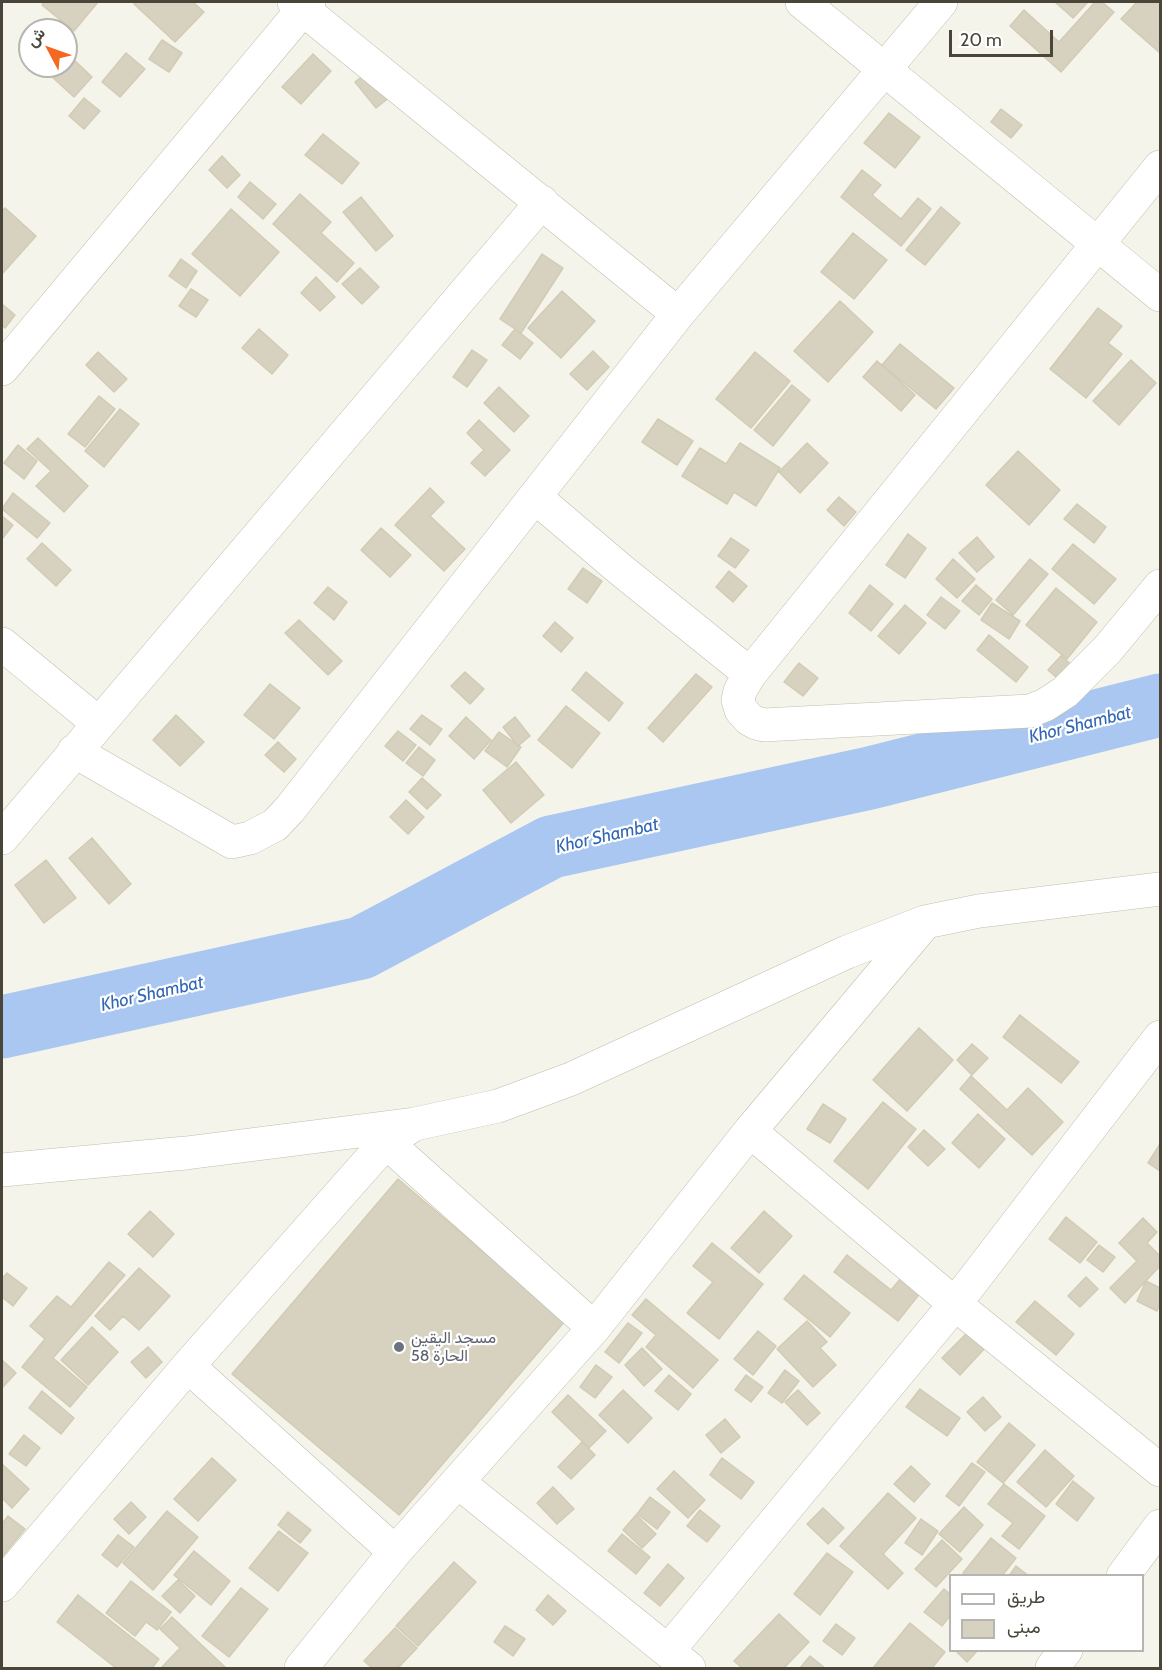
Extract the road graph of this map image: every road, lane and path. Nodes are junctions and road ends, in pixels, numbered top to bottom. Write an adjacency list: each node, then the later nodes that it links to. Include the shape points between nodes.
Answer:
1 (802, 2): 4 (street)
2 (941, 2): 4 (street)
3 (302, 4): 6 (street); 10 (street)
4 (884, 68): 7 (street); 9 (street)
5 (1161, 167): 7 (street)
6 (542, 202): 9 (street); 15 (street)
7 (1098, 243): 8 (street); 14 (street)
8 (1161, 295)
9 (678, 314): 11 (street)
10 (2, 369)
11 (535, 497): 14 (street); 16 (street, via 274,825 250,838 232,842)
12 (1161, 586): 14 (street, via 1065,692 1030,711 765,725 749,719 738,700)
13 (2, 644): 15 (street)
14 (750, 674)
15 (98, 723): 16 (street)
16 (74, 751): 17 (street)
17 (2, 838)
18 (1161, 889): 19 (street, via 979,911)
19 (925, 922): 21 (street, via 847,952 571,1079 498,1106); 22 (street)
20 (1161, 1037): 25 (street)
21 (415, 1124): 23 (street); 24 (street)
22 (750, 1131): 25 (street); 26 (street)
23 (386, 1142): 26 (street); 27 (street)
24 (5, 1174)
25 (955, 1304): 28 (street); 35 (street)
26 (594, 1328): 29 (street)
27 (188, 1366): 31 (street); 33 (street)
28 (1161, 1470)
29 (458, 1482): 31 (street); 35 (street)
30 (1161, 1526): 32 (street)
31 (395, 1552): 36 (street)
32 (1124, 1574)
33 (2, 1583)
34 (1064, 1652): 37 (street)
35 (679, 1660)
36 (301, 1668)
37 (1052, 1668)

